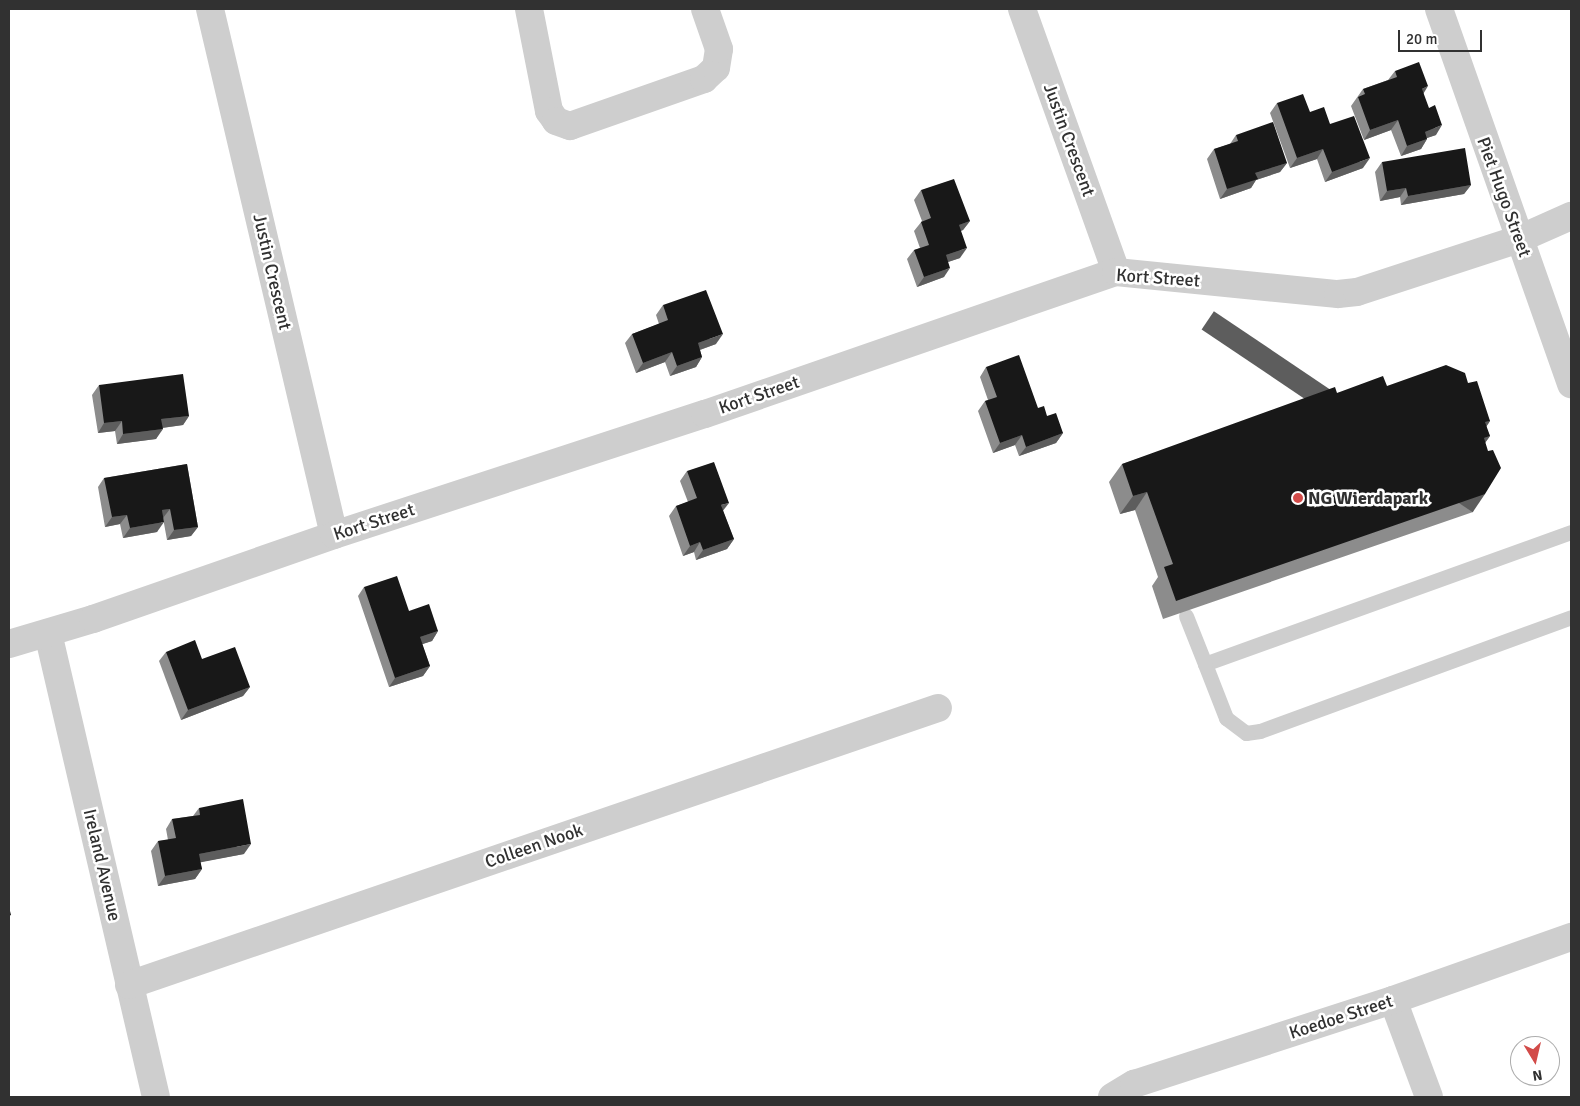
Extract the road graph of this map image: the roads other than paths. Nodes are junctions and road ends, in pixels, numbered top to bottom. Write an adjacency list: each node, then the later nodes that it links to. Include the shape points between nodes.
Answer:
1 (210, 9): 11 (street, Justin Crescent)
2 (529, 9): 3 (street, via 549,111 556,121 570,126 704,79 716,68 719,49)
3 (705, 9)
4 (1022, 9): 8 (street, Justin Crescent)
5 (1438, 9): 7 (street, Piet Hugo Street)
6 (1571, 216): 7 (street, Kort Street)
7 (1519, 239): 8 (street, Kort Street, via 1357,292 1338,294); 9 (street, Piet Hugo Street)
8 (1116, 272): 11 (street, Kort Street, via 705,414)
9 (1571, 384)
10 (1571, 532): 16 (lane)
11 (334, 535): 14 (street, Kort Street)
12 (1186, 616): 16 (lane)
13 (1571, 617): 16 (lane, via 1260,731 1246,733 1226,718)
14 (48, 633): 15 (street, Kort Street); 19 (street, Ireland Avenue)
15 (9, 644)
16 (1205, 664)
17 (938, 708): 19 (street, Colleen Nook)
18 (1571, 937): 20 (street, Koedoe Street)
19 (129, 985): 21 (street, Ireland Avenue)
20 (1393, 1000): 22 (street, Koedoe Street, via 1134,1084); 23 (street)
21 (156, 1097)
22 (1112, 1097)
23 (1429, 1097)

